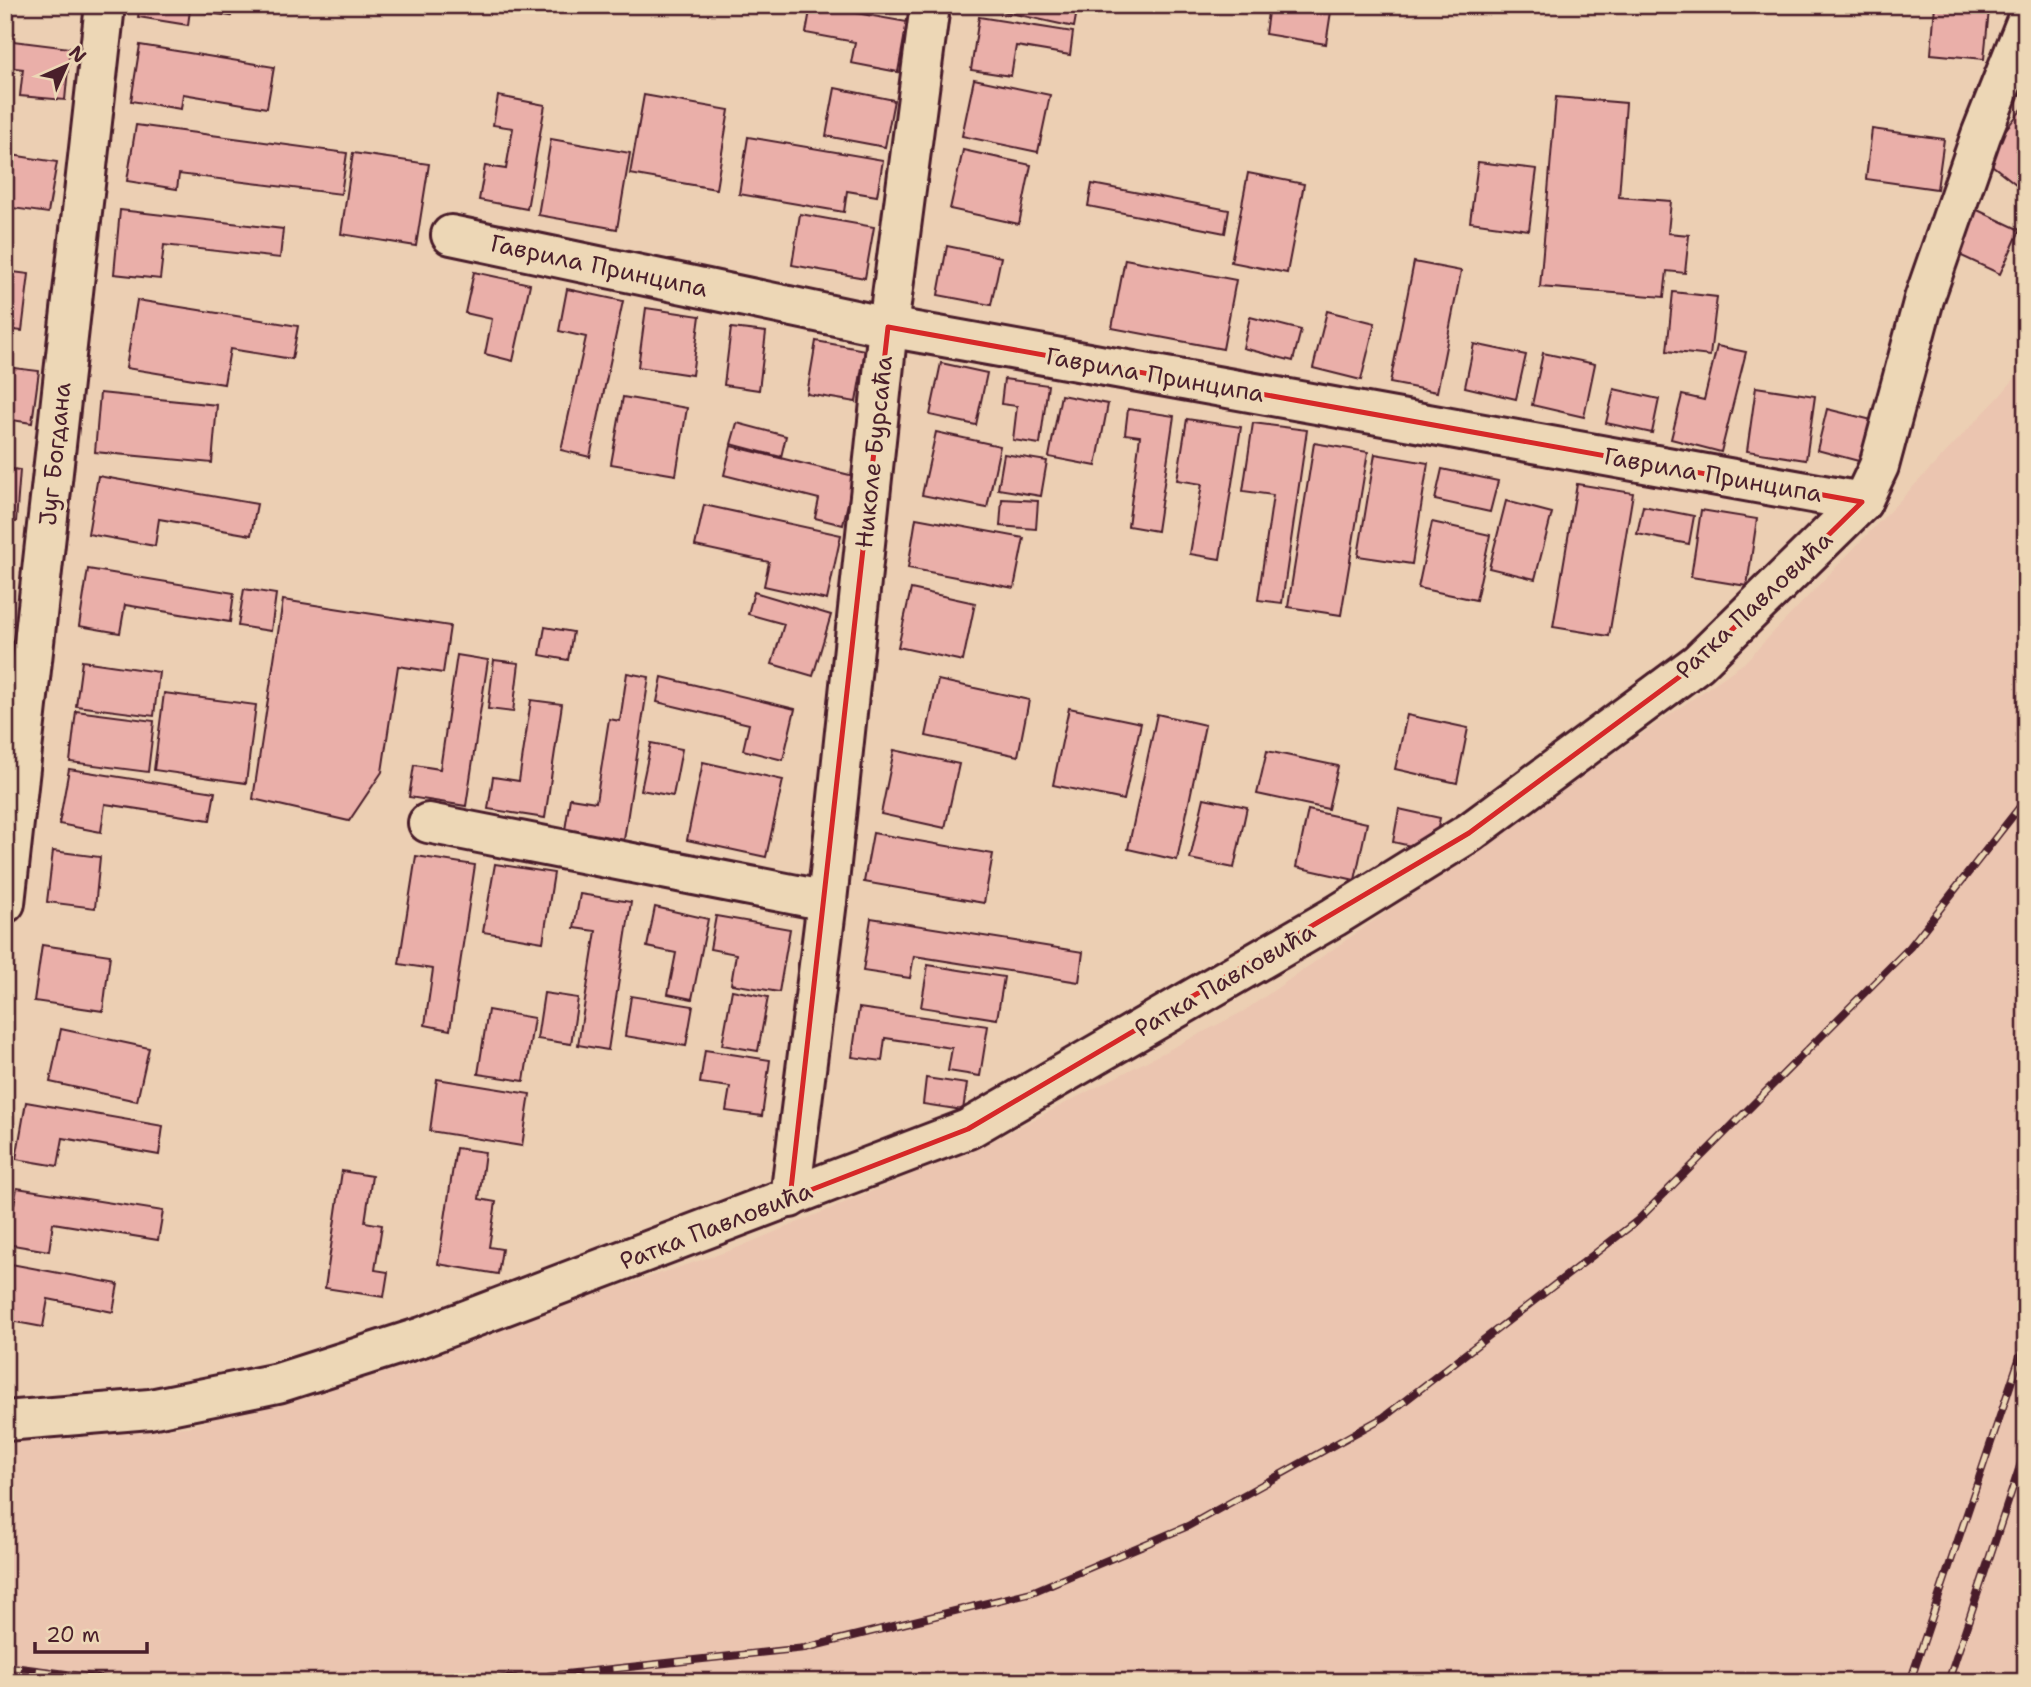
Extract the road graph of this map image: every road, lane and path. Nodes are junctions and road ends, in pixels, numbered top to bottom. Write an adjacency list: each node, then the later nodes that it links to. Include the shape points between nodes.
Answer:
1 (105, 5): 9 (street, Југ Богдана)
2 (930, 5): 5 (street, Николе Бурсаћа)
3 (2026, 22): 6 (street, Ратка Павловића, via 1924,299 1879,466)
4 (451, 234): 5 (street, Гаврила Принципа)
5 (888, 327): 6 (street, Гаврила Принципа); 8 (street, Николе Бурсаћа)
6 (1863, 502): 10 (street, Ратка Павловића, via 1698,663 1469,833 1334,917 968,1129)
7 (428, 823): 8 (street)
8 (827, 901): 10 (street, Николе Бурсаћа)
9 (5, 903)
10 (790, 1198): 11 (street, Ратка Павловића, via 422,1337 278,1383 150,1409)
11 (5, 1421)

